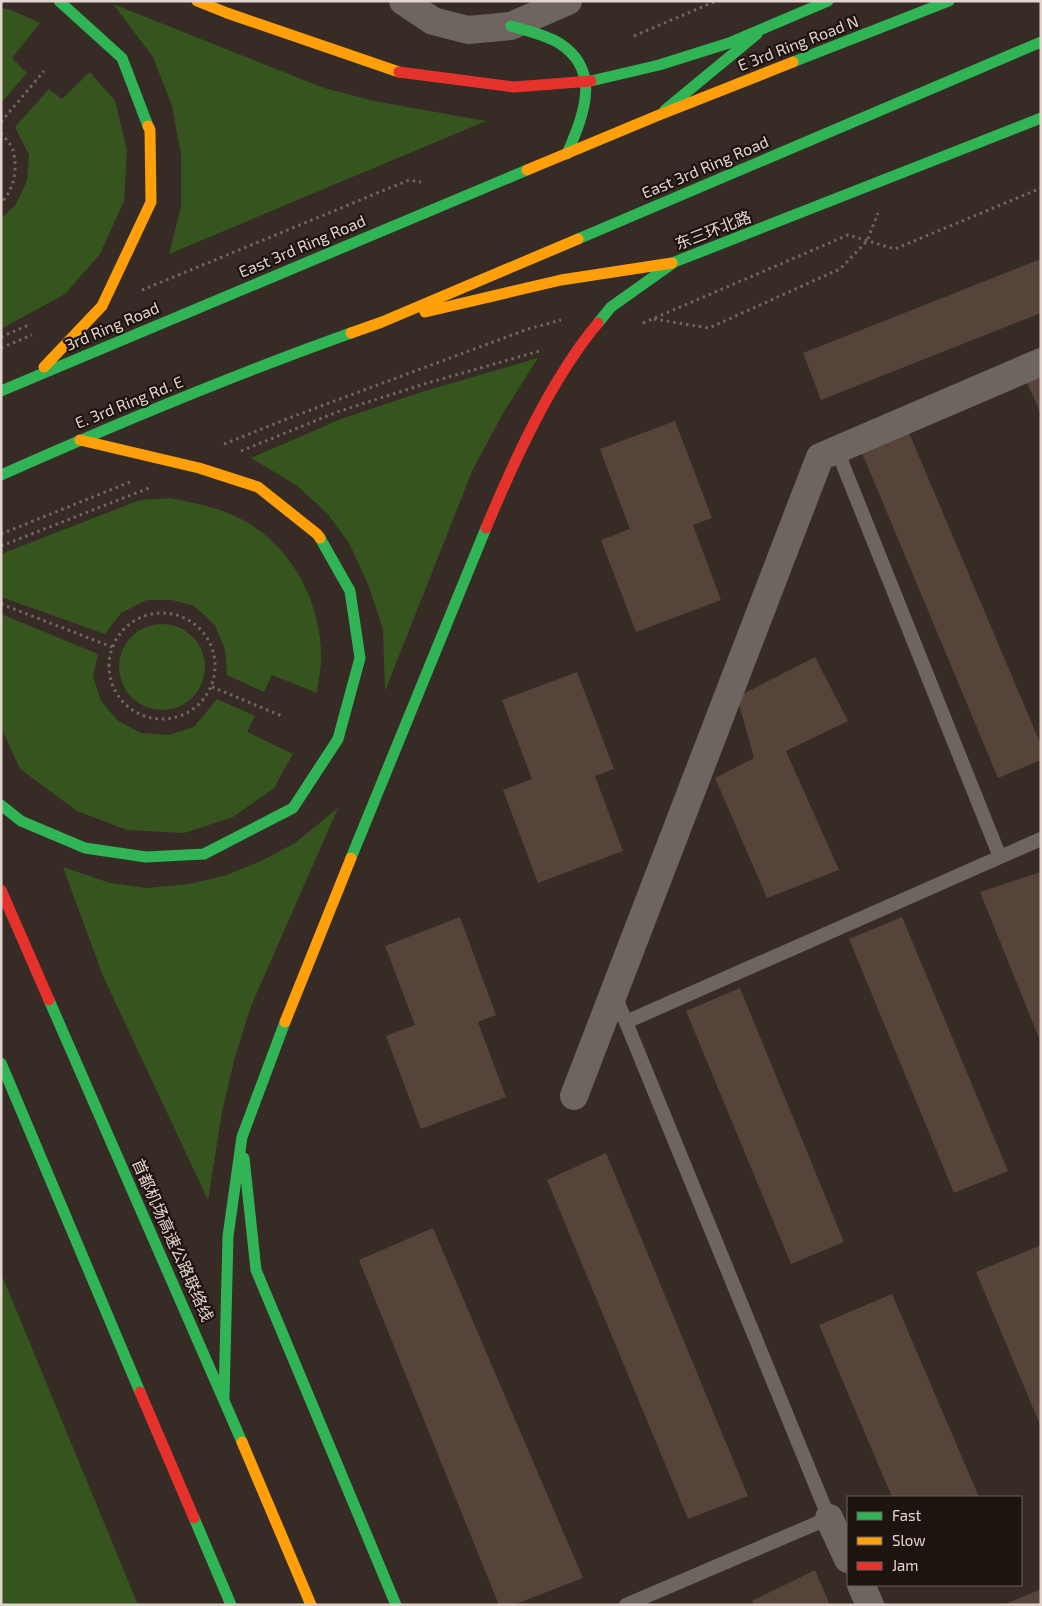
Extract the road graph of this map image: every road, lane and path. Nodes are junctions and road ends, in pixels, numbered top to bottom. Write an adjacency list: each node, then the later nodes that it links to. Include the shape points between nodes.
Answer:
1 (59, 1): 23 (main road, via 122,58 150,130 150,202)
2 (197, 1): 7 (main road, via 398,72 514,87 598,81 650,67 729,43)
3 (403, 1): 9 (street, via 433,21 468,30)
4 (568, 1): 9 (street)
5 (716, 1): 10 (path)
6 (797, 1): 13 (main road)
7 (828, 1)
8 (949, 1): 13 (main road, E 3rd Ring Road N)
9 (510, 26): 17 (main road, via 545,36 568,49 582,65 587,92 582,120)
10 (634, 36)
11 (1041, 42): 24 (main road, East 3rd Ring Road)
12 (44, 71): 15 (path)
13 (659, 115): 17 (main road, East 3rd Ring Road)
14 (1041, 118): 21 (main road, 东三环北路)
15 (1, 122)
16 (1, 133): 20 (path, via 12,149 16,170 8,196)
17 (567, 154): 22 (main road, East 3rd Ring Road)
18 (428, 183): 23 (path, via 409,180)
19 (1041, 188): 26 (path, via 895,249 848,235)
20 (1, 203)
21 (673, 263): 24 (main road, 东三环北路, via 561,280); 29 (main road, via 612,307)
22 (235, 292): 32 (main road, 3rd Ring Road)
23 (102, 306): 32 (main road)
24 (382, 322): 34 (main road, E. 3rd Ring Rd. E, via 270,362)
25 (31, 324): 28 (path)
26 (635, 325)
27 (38, 333): 30 (path)
28 (1, 337)
29 (580, 344): 36 (path, via 537,350 337,412); 52 (main road, via 545,403 504,484 271,1055)
30 (1, 348)
31 (1041, 362): 35 (street)
32 (36, 376): 33 (main road, 3rd Ring Road)
33 (1, 391)
34 (80, 440): 36 (main road); 37 (main road, E. 3rd Ring Rd. E)
35 (836, 450): 46 (lane); 48 (street, via 820,457)
36 (199, 468): 44 (main road, via 258,487 317,534 350,591 360,658 338,739 293,808 204,854 146,858 85,848 22,822)
37 (1, 475)
38 (154, 486): 39 (path)
39 (1, 546)
40 (1, 604): 41 (path)
41 (113, 647): 42 (path, via 108,671 114,692 130,711 149,719 173,720 196,708); 42 (path, via 129,623 154,612 179,614 191,620 209,640 216,660)
42 (212, 687): 43 (path)
43 (282, 716)
44 (1, 805)
45 (1041, 839): 46 (lane)
46 (1000, 857): 49 (lane)
47 (1, 890): 53 (main road, 首都机场高速公路联络线)
48 (614, 993): 49 (lane); 51 (street)
49 (626, 1022): 54 (lane)
50 (1, 1063): 57 (main road)
51 (574, 1096)
52 (242, 1137): 53 (main road, via 228,1236); 59 (main road, via 256,1270)
53 (224, 1398): 58 (main road, 首都机场高速公路联络线)
54 (828, 1518): 55 (street); 60 (lane)
55 (847, 1557)
56 (861, 1586): 61 (street)
57 (231, 1605)
58 (311, 1605)
59 (396, 1605)
60 (626, 1605)
61 (870, 1605)

